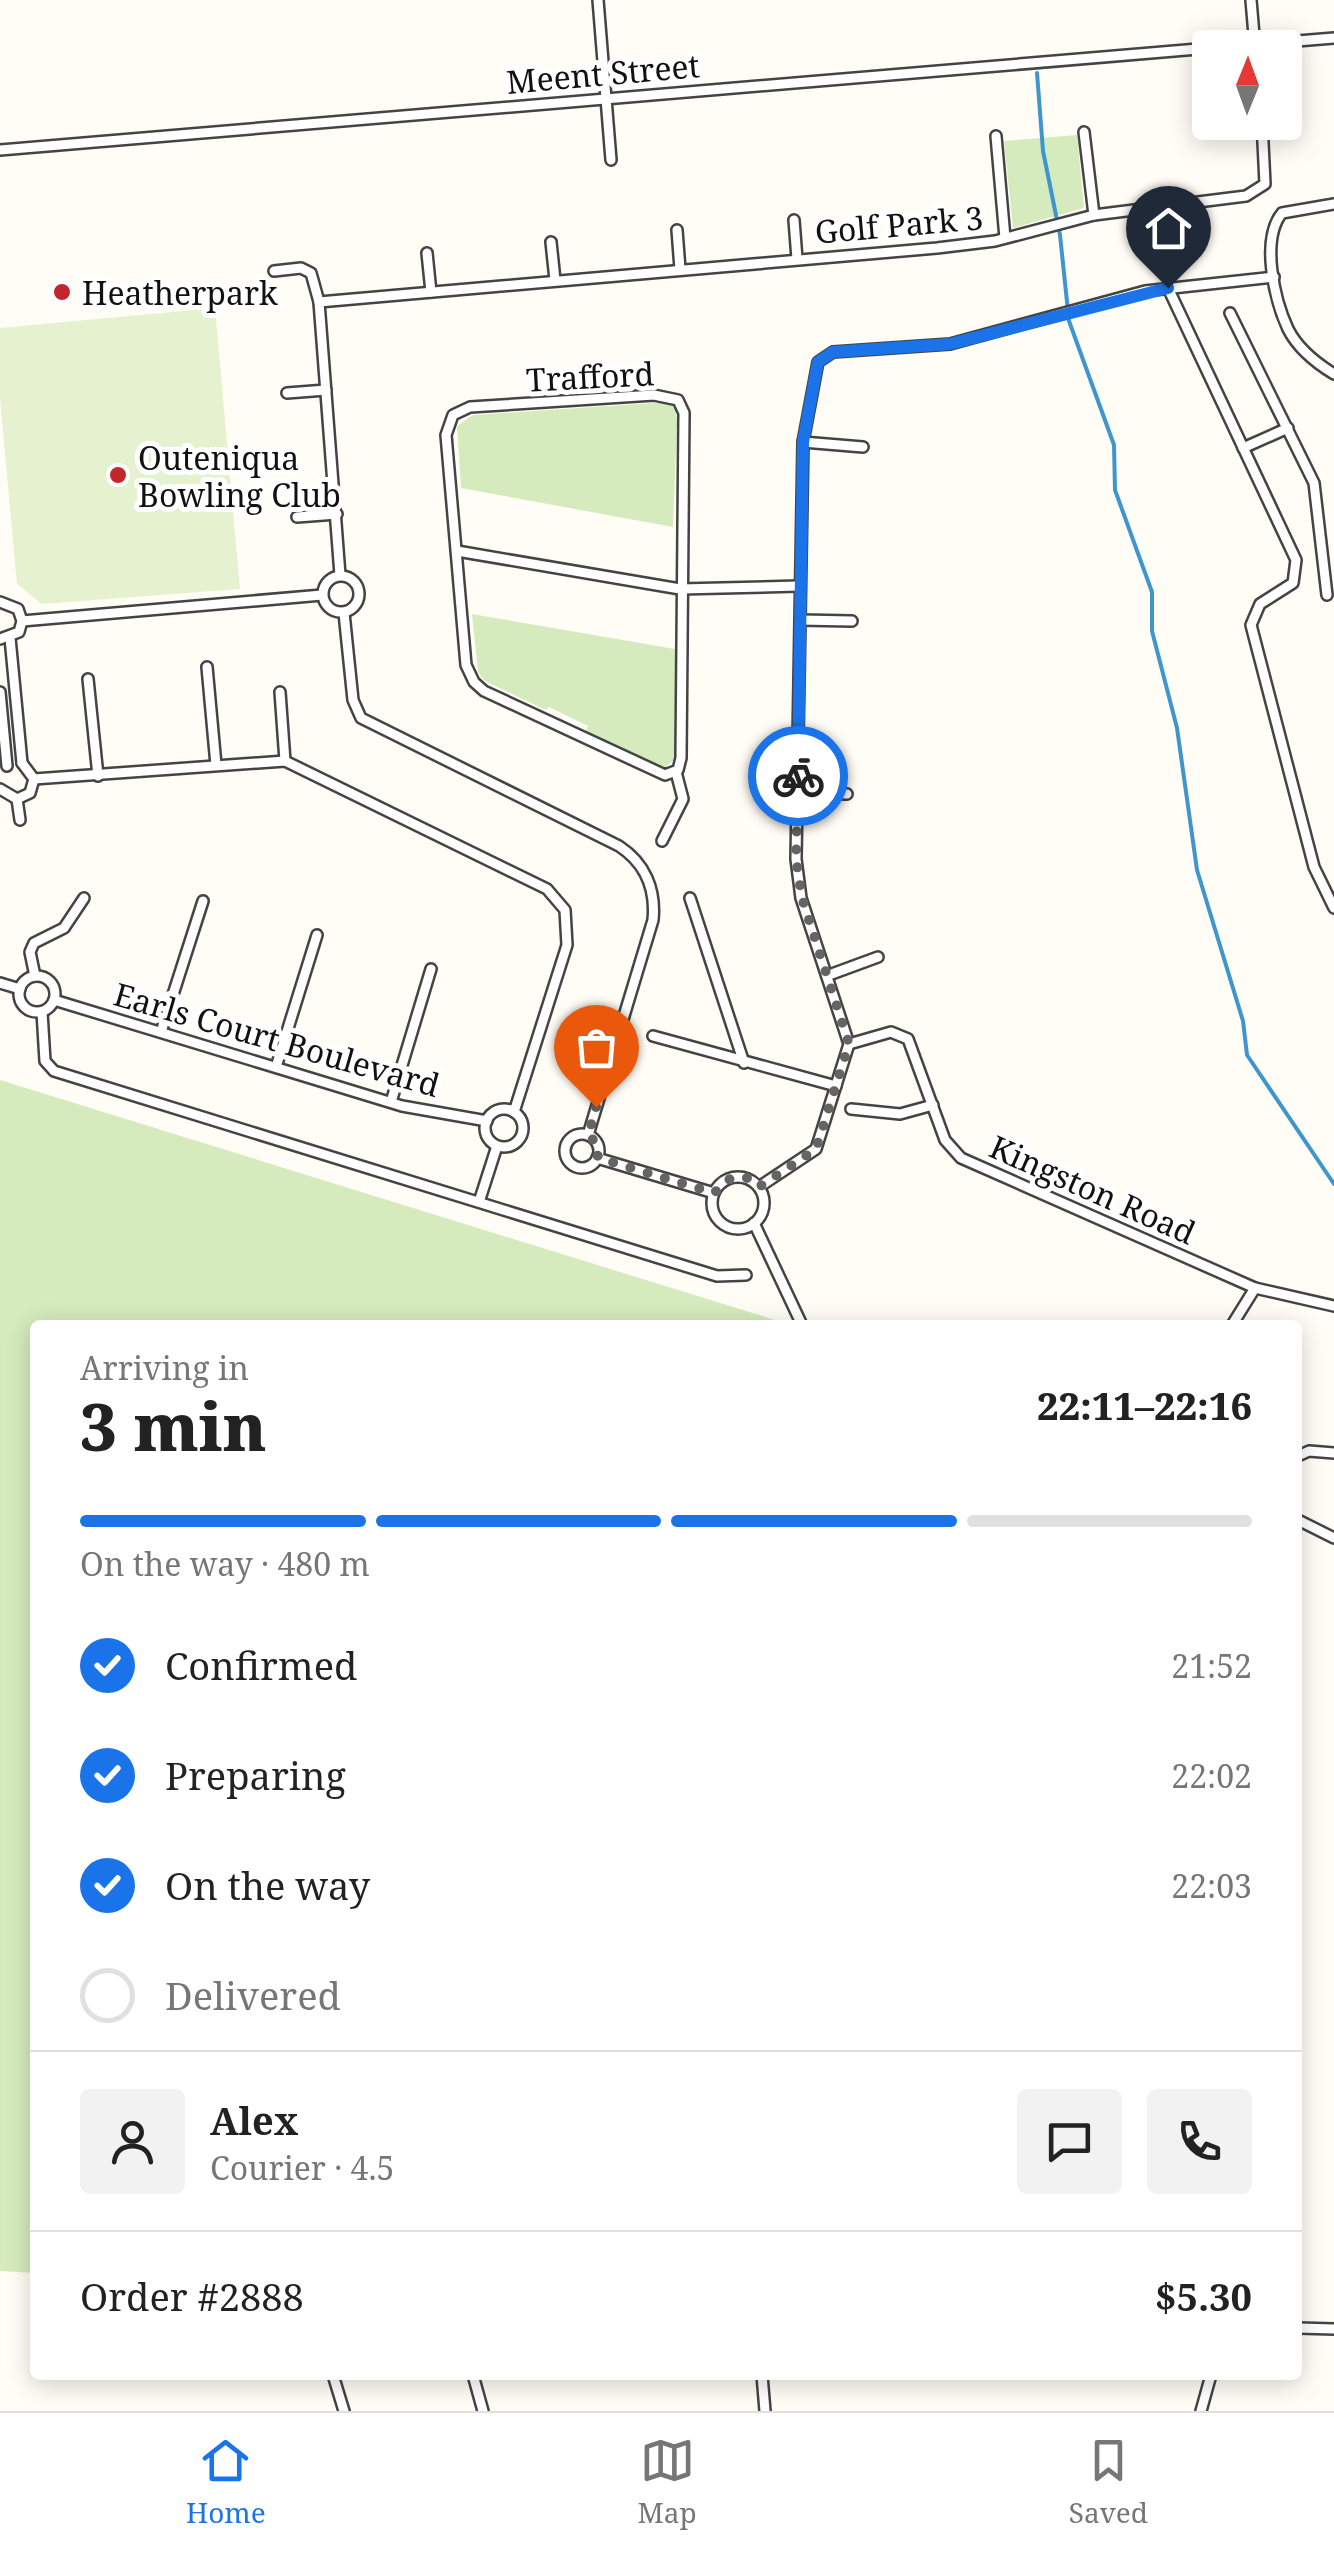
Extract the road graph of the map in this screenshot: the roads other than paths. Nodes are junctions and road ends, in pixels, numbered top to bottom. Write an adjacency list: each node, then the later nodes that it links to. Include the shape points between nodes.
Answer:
1 (598, 0): 7 (street)
2 (1251, 0): 3 (street)
3 (1254, 30)
4 (1334, 38): 5 (street, Meent Street)
5 (1302, 41)
6 (1192, 50): 7 (street, Meent Street)
7 (606, 97): 11 (street, Meent Street); 12 (street)
8 (1084, 132): 14 (street)
9 (996, 136): 17 (street, Golf Park 3)
10 (1263, 140): 14 (street, Golf Park 3, via 1266,177 1257,193)
11 (0, 150)
12 (611, 160)
13 (1334, 204): 23 (street, via 1278,218)
14 (1094, 214): 17 (street, Golf Park 3)
15 (794, 220): 20 (street, Golf Park 3)
16 (677, 230): 21 (street)
17 (1005, 238): 20 (street, Golf Park 3)
18 (551, 242): 24 (street)
19 (427, 253): 26 (street)
20 (797, 259): 21 (street, Golf Park 3)
21 (680, 269): 24 (street, Golf Park 3)
22 (274, 271): 27 (street, via 311,272)
23 (1274, 277): 25 (street); 29 (street, via 1294,338)
24 (555, 280): 26 (street, Golf Park 3)
25 (1168, 288): 33 (street, via 950,344 825,355 813,374); 35 (street)
26 (431, 292): 27 (street, Golf Park 3)
27 (319, 302): 30 (street)
28 (1230, 313): 32 (street)
29 (1334, 374)
30 (326, 390): 31 (street); 36 (street)
31 (287, 393)
32 (1288, 428): 35 (street); 43 (street, via 1314,483)
33 (803, 442): 34 (street); 40 (street)
34 (863, 447)
35 (1244, 448): 70 (street, via 1296,560 1293,582 1260,604 1251,625 1314,867)
36 (337, 514): 37 (street); 39 (street)
37 (297, 517)
38 (457, 551): 41 (street); 41 (street, Trafford, via 446,436 453,415 470,407 667,396 684,413); 58 (street, Trafford, via 466,665 474,682 653,771)
39 (340, 575): 42 (street); 45 (street, via 359,590 357,604)
40 (799, 586): 41 (street); 46 (street)
41 (680, 589): 58 (street, Trafford)
42 (322, 595): 45 (street); 47 (street)
43 (1327, 595)
44 (0, 602): 47 (street, via 13,604)
45 (344, 613): 91 (street, via 352,700 361,718 619,846 651,886 652,920)
46 (800, 620): 48 (street); 62 (street)
47 (22, 621): 49 (street)
48 (852, 621)
49 (5, 639): 55 (street)
50 (207, 667): 56 (street)
51 (88, 678): 59 (street)
52 (0, 692): 57 (street)
53 (280, 692): 54 (street)
54 (286, 761): 56 (street); 89 (street, via 528,877 558,898 568,922 567,945)
55 (22, 763): 57 (street); 60 (street)
56 (216, 766): 59 (street)
57 (3, 770)
58 (676, 772): 66 (street, via 683,799)
59 (98, 776): 60 (street)
60 (34, 779): 64 (street, via 30,793)
61 (0, 789): 64 (street)
62 (798, 793): 63 (street); 74 (street, via 798,877)
63 (847, 794)
64 (17, 799): 65 (street)
65 (20, 820)
66 (662, 842)
67 (84, 898): 75 (street, via 64,928 34,943)
68 (690, 898): 83 (street)
69 (203, 901): 80 (street)
70 (1334, 908)
71 (317, 935): 84 (street)
72 (878, 957): 74 (street)
73 (431, 968): 86 (street)
74 (829, 975): 82 (street)
75 (35, 976): 77 (street); 78 (street, via 51,983)
76 (0, 983): 77 (street)
77 (20, 990): 79 (street, via 22,1005)
78 (54, 1000): 79 (street); 80 (street, Earls Court Boulevard)
79 (42, 1012): 96 (street, via 48,1068)
80 (161, 1032): 84 (street, Earls Court Boulevard)
81 (654, 1036): 83 (street)
82 (849, 1044): 85 (street); 87 (street, Kingston Road, via 890,1032 908,1039)
83 (744, 1064): 85 (street)
84 (276, 1067): 86 (street, Earls Court Boulevard)
85 (836, 1086): 94 (street, via 816,1149)
86 (390, 1102): 90 (street, Earls Court Boulevard)
87 (933, 1105): 88 (street, via 900,1114); 99 (street, Kingston Road, via 945,1140 961,1158)
88 (851, 1109)
89 (514, 1112): 90 (street, via 495,1112); 92 (street, via 523,1133 513,1145)
90 (486, 1122): 92 (street)
91 (588, 1136): 93 (street); 93 (street, via 572,1138 567,1158 585,1168)
92 (497, 1146): 96 (street)
93 (598, 1158): 95 (street)
94 (759, 1187): 95 (street, via 731,1178); 97 (street, via 764,1202)
95 (714, 1193): 97 (street, via 713,1210 722,1224 738,1229)
96 (479, 1202): 98 (street, via 717,1276)
97 (754, 1223): 101 (street)
98 (746, 1275)
99 (1255, 1288): 100 (street, Kingston Road); 102 (street)
100 (1334, 1306)
101 (800, 1320)
102 (1235, 1320)
103 (1334, 1453): 104 (street)
104 (1302, 1455)
105 (1302, 1522): 106 (street)
106 (1334, 1538)
107 (1302, 2328): 108 (street)
108 (1334, 2329)
109 (335, 2380): 113 (street)
110 (474, 2380): 114 (street)
111 (762, 2380): 115 (street)
112 (1210, 2380): 116 (street)
113 (344, 2411)
114 (483, 2411)
115 (765, 2411)
116 (1201, 2411)

